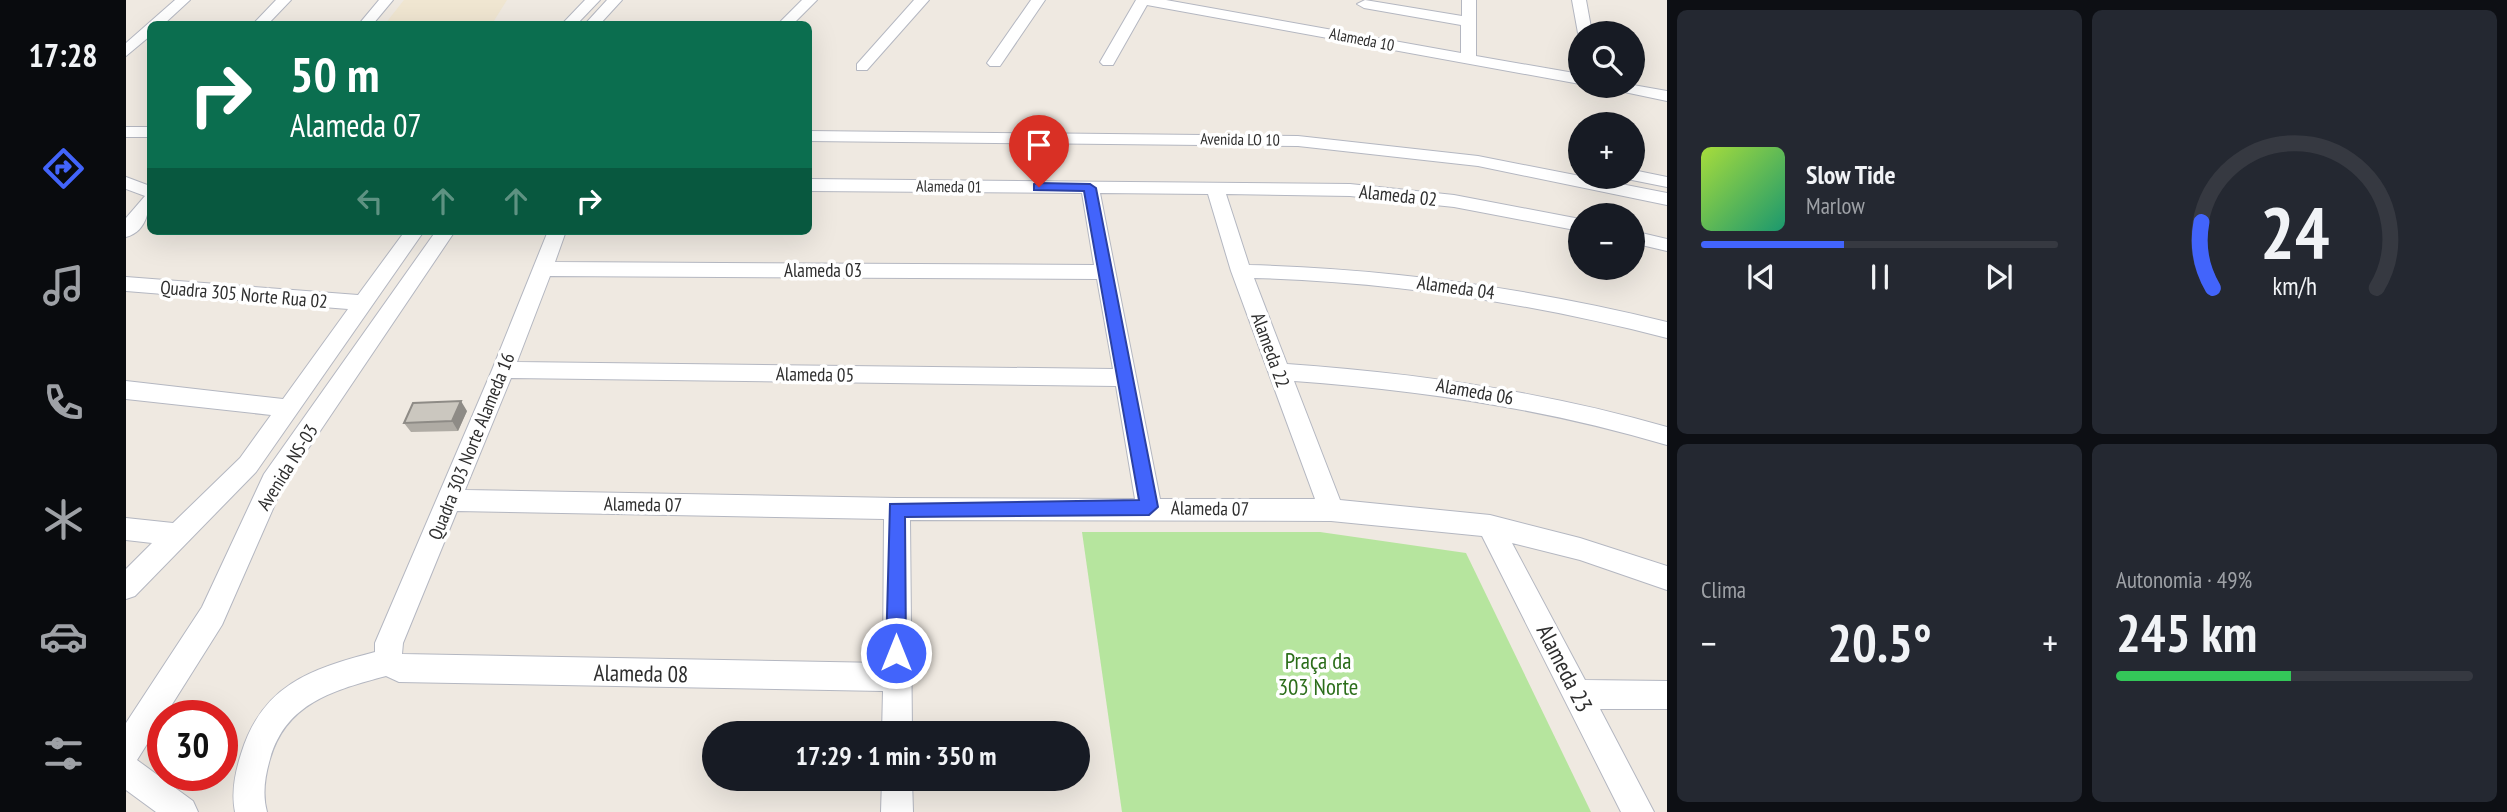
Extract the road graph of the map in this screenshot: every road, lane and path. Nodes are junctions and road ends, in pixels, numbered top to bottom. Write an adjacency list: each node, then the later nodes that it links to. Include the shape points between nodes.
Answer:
1 (183, 0): 15 (street)
2 (284, 0): 16 (street)
3 (386, 0): 17 (street)
4 (593, 0): 18 (street)
5 (615, 0): 19 (street)
6 (810, 0): 20 (street)
7 (922, 0): 28 (street)
8 (1038, 0): 27 (street)
9 (1143, 0): 13 (street, Alameda 10); 26 (street)
10 (1250, 0): 13 (street)
11 (1469, 0): 22 (street)
12 (1578, 0): 21 (street)
13 (1244, 17): 14 (street, Alameda 10)
14 (1362, 17): 22 (street); 25 (street, Alameda 10)
15 (159, 21)
16 (263, 21)
17 (368, 21)
18 (572, 21)
19 (595, 21)
20 (788, 21)
21 (1582, 21)
22 (1469, 22): 25 (street)
23 (147, 32): 24 (street)
24 (126, 51)
25 (1468, 59): 29 (street, Alameda 10)
26 (1108, 62)
27 (995, 63)
28 (862, 67)
29 (1568, 77)
30 (1645, 92): 31 (street)
31 (1667, 96)
32 (126, 116): 33 (street)
33 (147, 117)
34 (812, 121): 38 (street, Avenida LO 10, via 1285,125 1433,139)
35 (126, 131): 36 (street)
36 (147, 132)
37 (812, 136): 46 (street, Avenida LO 10, via 1298,141 1478,160)
38 (1549, 157)
39 (1645, 177): 41 (street)
40 (126, 182): 45 (street)
41 (1667, 182)
42 (812, 185): 43 (street, Alameda 01)
43 (1090, 188): 44 (street, Alameda 01); 57 (street)
44 (1214, 189): 48 (street, Alameda 02, via 1361,191 1454,201); 56 (street, Alameda 22)
45 (147, 191)
46 (1667, 199)
47 (147, 205): 49 (street)
48 (1568, 223)
49 (126, 232)
50 (412, 235): 59 (street, Avenida NS-03)
51 (443, 235): 81 (street, Avenida NS-03, via 274,481 212,616)
52 (555, 235): 55 (street, Quadra 303 Norte Alameda 16)
53 (1645, 240): 54 (street)
54 (1667, 245)
55 (542, 269): 57 (street, Alameda 03); 61 (street, Quadra 303 Norte Alameda 16)
56 (1241, 271): 60 (street, Alameda 04, via 1422,282 1523,297); 62 (street, Alameda 22)
57 (1105, 272): 63 (street)
58 (126, 284): 59 (street, Quadra 305 Norte Rua 02)
59 (362, 303): 65 (street, Avenida NS-03)
60 (1667, 330)
61 (503, 370): 63 (street, Alameda 05); 67 (street, Quadra 303 Norte Alameda 16)
62 (1278, 372): 66 (street, Alameda 06, via 1430,384 1503,395); 70 (street, Alameda 22)
63 (1126, 378): 68 (street)
64 (126, 390): 65 (street)
65 (288, 408): 73 (street, Avenida NS-03, via 235,481)
66 (1667, 436)
67 (450, 500): 69 (street, Alameda 07); 76 (street, Quadra 303 Norte Alameda 16, via 389,643)
68 (1149, 507): 69 (street, Alameda 07); 70 (street, Alameda 07)
69 (897, 509): 77 (street)
70 (1331, 510): 71 (street, Alameda 07)
71 (1490, 526): 74 (street, Alameda 07); 78 (street, Alameda 23)
72 (126, 529): 73 (street)
73 (176, 535): 75 (street, Avenida NS-03)
74 (1667, 578)
75 (126, 587)
76 (388, 662): 77 (street, Alameda 08, via 399,668); 85 (street, via 337,676 289,699 265,728 257,751 248,803)
77 (896, 677): 80 (street)
78 (1579, 694): 79 (street); 87 (street, Alameda 23)
79 (1667, 695)
80 (897, 721)
81 (126, 750)
82 (126, 771): 84 (street)
83 (897, 791): 86 (street)
84 (182, 812)
85 (251, 812)
86 (897, 812)
87 (1638, 812)

